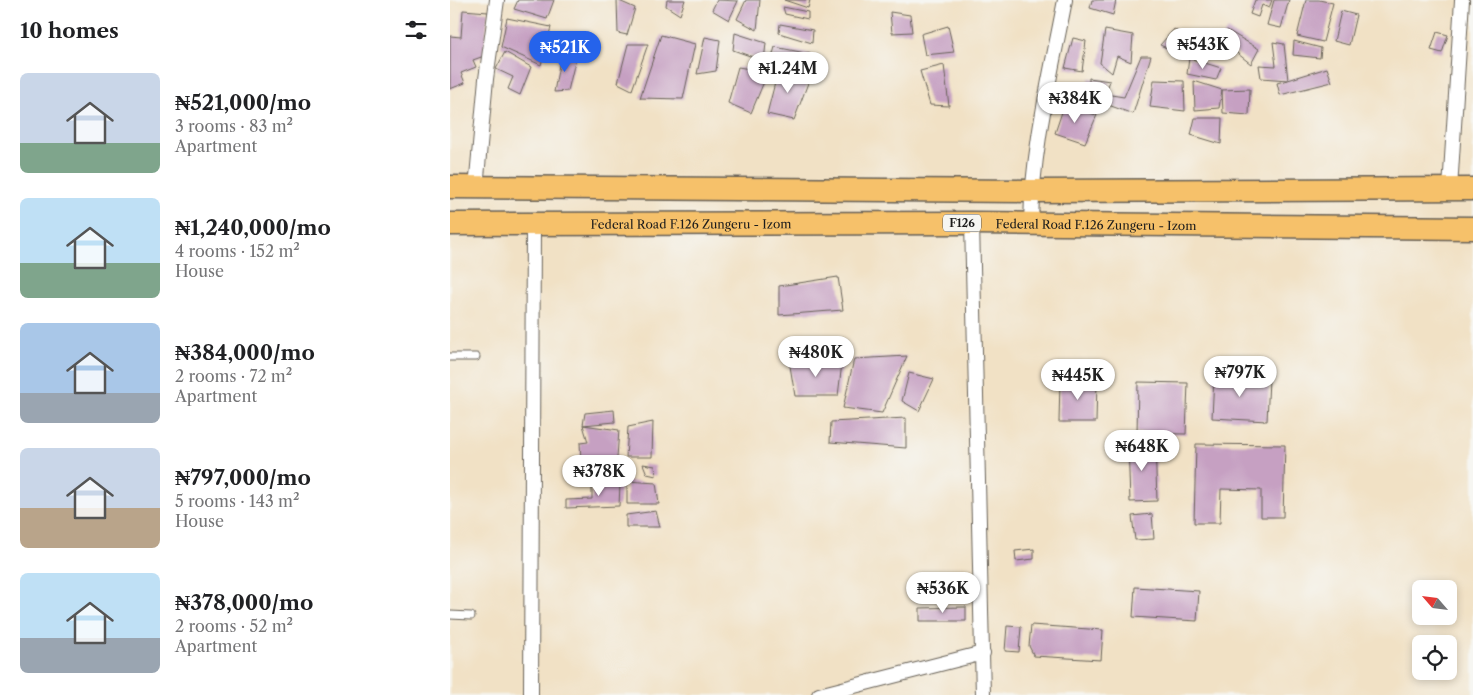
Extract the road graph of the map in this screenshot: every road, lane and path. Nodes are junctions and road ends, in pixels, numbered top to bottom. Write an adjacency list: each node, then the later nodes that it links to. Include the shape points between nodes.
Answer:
1 (497, 0): 5 (street)
2 (1065, 0): 8 (street)
3 (1462, 0): 6 (street)
4 (450, 187): 5 (main road)
5 (476, 188): 8 (main road)
6 (1450, 189): 7 (main road); 8 (main road)
7 (1473, 189)
8 (1032, 191): 12 (street)
9 (972, 223): 11 (main road, Federal Road F.126 Zungeru - Izom / F126); 12 (main road, Federal Road F.126 Zungeru - Izom / F126); 18 (street)
10 (450, 224): 11 (main road, Federal Road F.126 Zungeru - Izom / F126)
11 (534, 224): 19 (street)
12 (1031, 224): 13 (main road, Federal Road F.126 Zungeru - Izom / F126)
13 (1473, 228)
14 (450, 357): 15 (lane)
15 (476, 357)
16 (450, 615): 17 (lane)
17 (471, 616)
18 (983, 653): 20 (street); 21 (street)
19 (531, 695)
20 (819, 695)
21 (983, 695)

